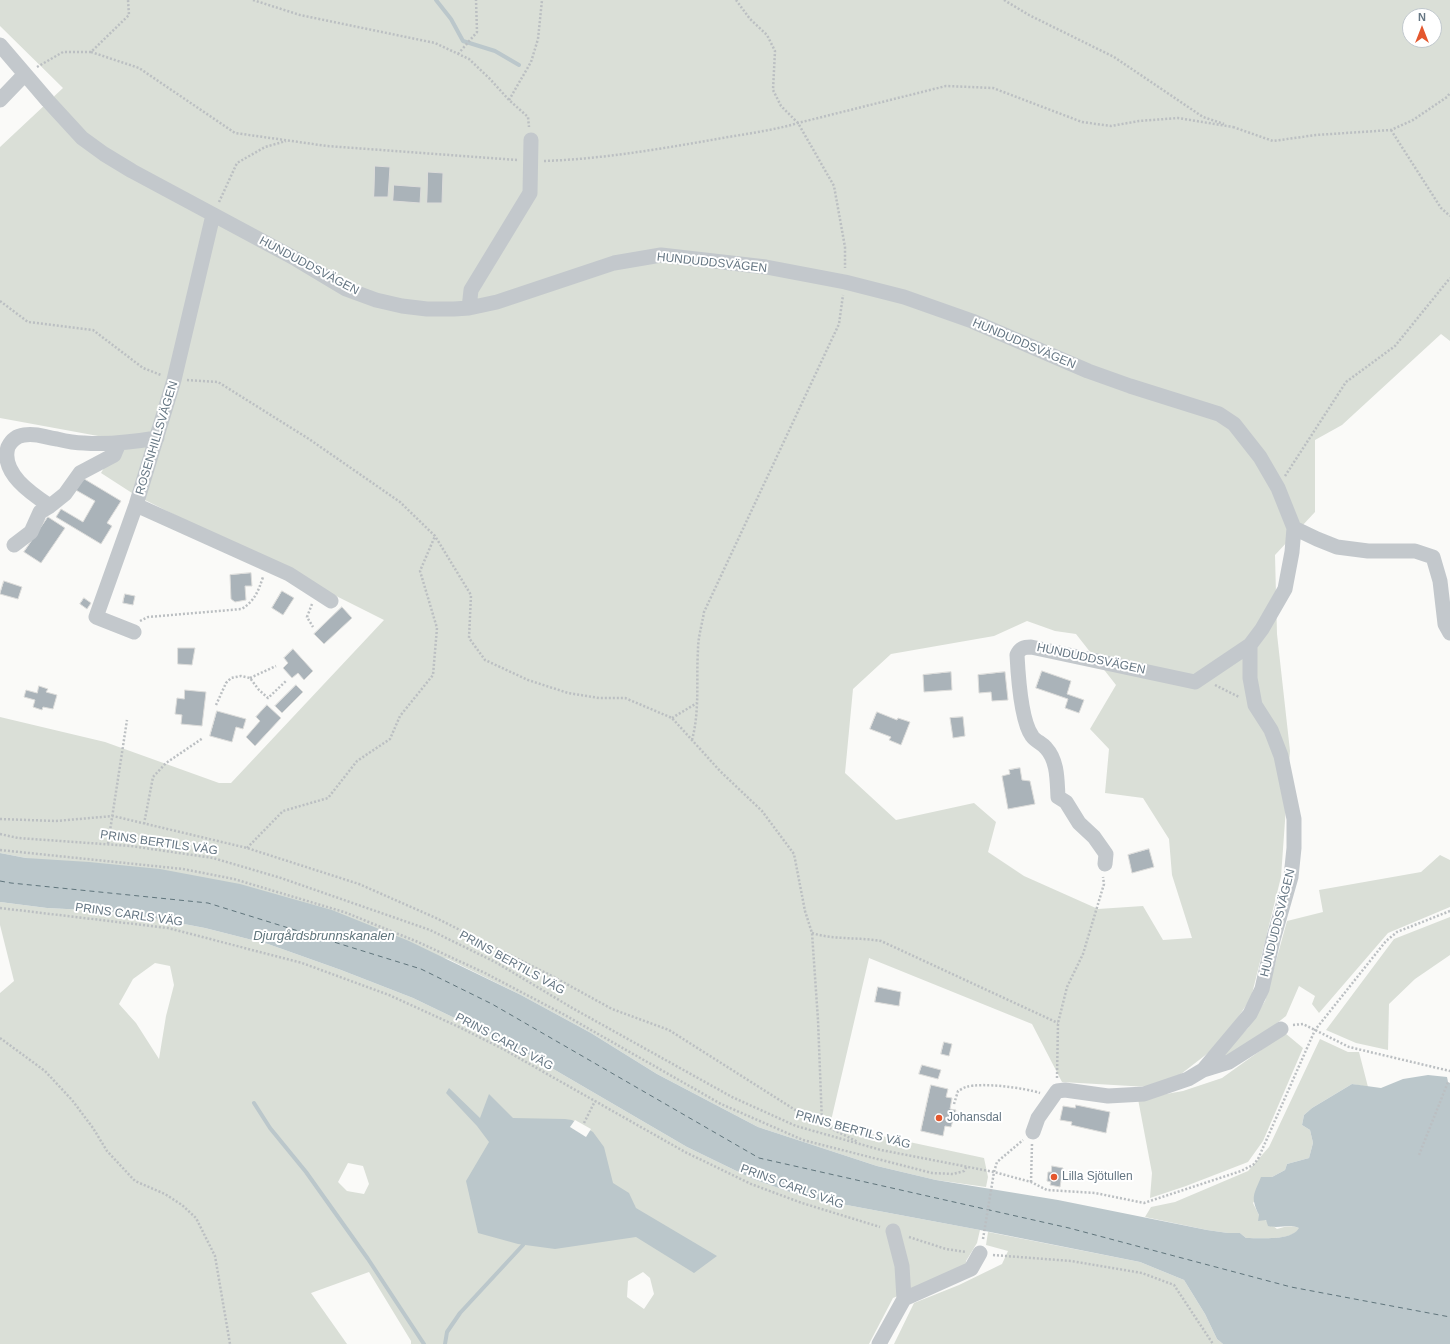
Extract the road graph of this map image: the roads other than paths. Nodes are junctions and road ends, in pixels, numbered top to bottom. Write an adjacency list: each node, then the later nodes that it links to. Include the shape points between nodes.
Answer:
1 (0, 45): 2 (street, HUNDUDDSVÄGEN)
2 (25, 74): 3 (street); 5 (street, HUNDUDDSVÄGEN, via 82,138 104,154)
3 (0, 100)
4 (531, 140): 6 (street, via 530,193 471,290)
5 (213, 215): 6 (street, HUNDUDDSVÄGEN, via 346,289 376,300 427,309); 7 (street, ROSENHILLSVÄGEN, via 174,380)
6 (469, 308): 11 (street, HUNDUDDSVÄGEN, via 497,302 614,263 662,256 766,268 845,282 911,299 972,321 1088,371 1219,414 1234,424 1260,457 1278,488)
7 (157, 438): 8 (street); 9 (street, ROSENHILLSVÄGEN)
8 (119, 443): 10 (street, via 114,455 80,473 65,494); 10 (street, via 85,444 38,434 22,435 11,441 5,452 4,464 16,481)
9 (136, 504): 13 (street, via 289,574); 14 (street, ROSENHILLSVÄGEN, via 96,617)
10 (50, 506): 12 (street, via 40,512 31,532)
11 (1294, 528): 15 (street, via 1337,547 1368,551 1415,551 1433,557 1440,582 1445,624); 16 (street, HUNDUDDSVÄGEN, via 1285,589)
12 (14, 545)
13 (325, 597)
14 (134, 632)
15 (1450, 633)
16 (1250, 645): 17 (street, HUNDUDDSVÄGEN, via 1195,682 1030,647 1018,651 1016,655 1025,720 1032,736 1046,749 1056,768 1058,797 1066,802 1079,823 1094,837 1106,854); 19 (street, HUNDUDDSVÄGEN, via 1250,678 1255,705 1272,730 1281,756 1294,819 1291,877 1262,989 1250,1014)
17 (1105, 864)
18 (1281, 1029): 19 (street, HUNDUDDSVÄGEN, via 1228,1062)
19 (1203, 1070): 20 (street, HUNDUDDSVÄGEN, via 1188,1079 1144,1094 1108,1096 1065,1090 1054,1095 1038,1118)
20 (1033, 1132)
21 (893, 1231): 23 (street, via 902,1266)
22 (981, 1247): 23 (street, via 971,1269)
23 (904, 1299): 24 (street)
24 (879, 1344)

